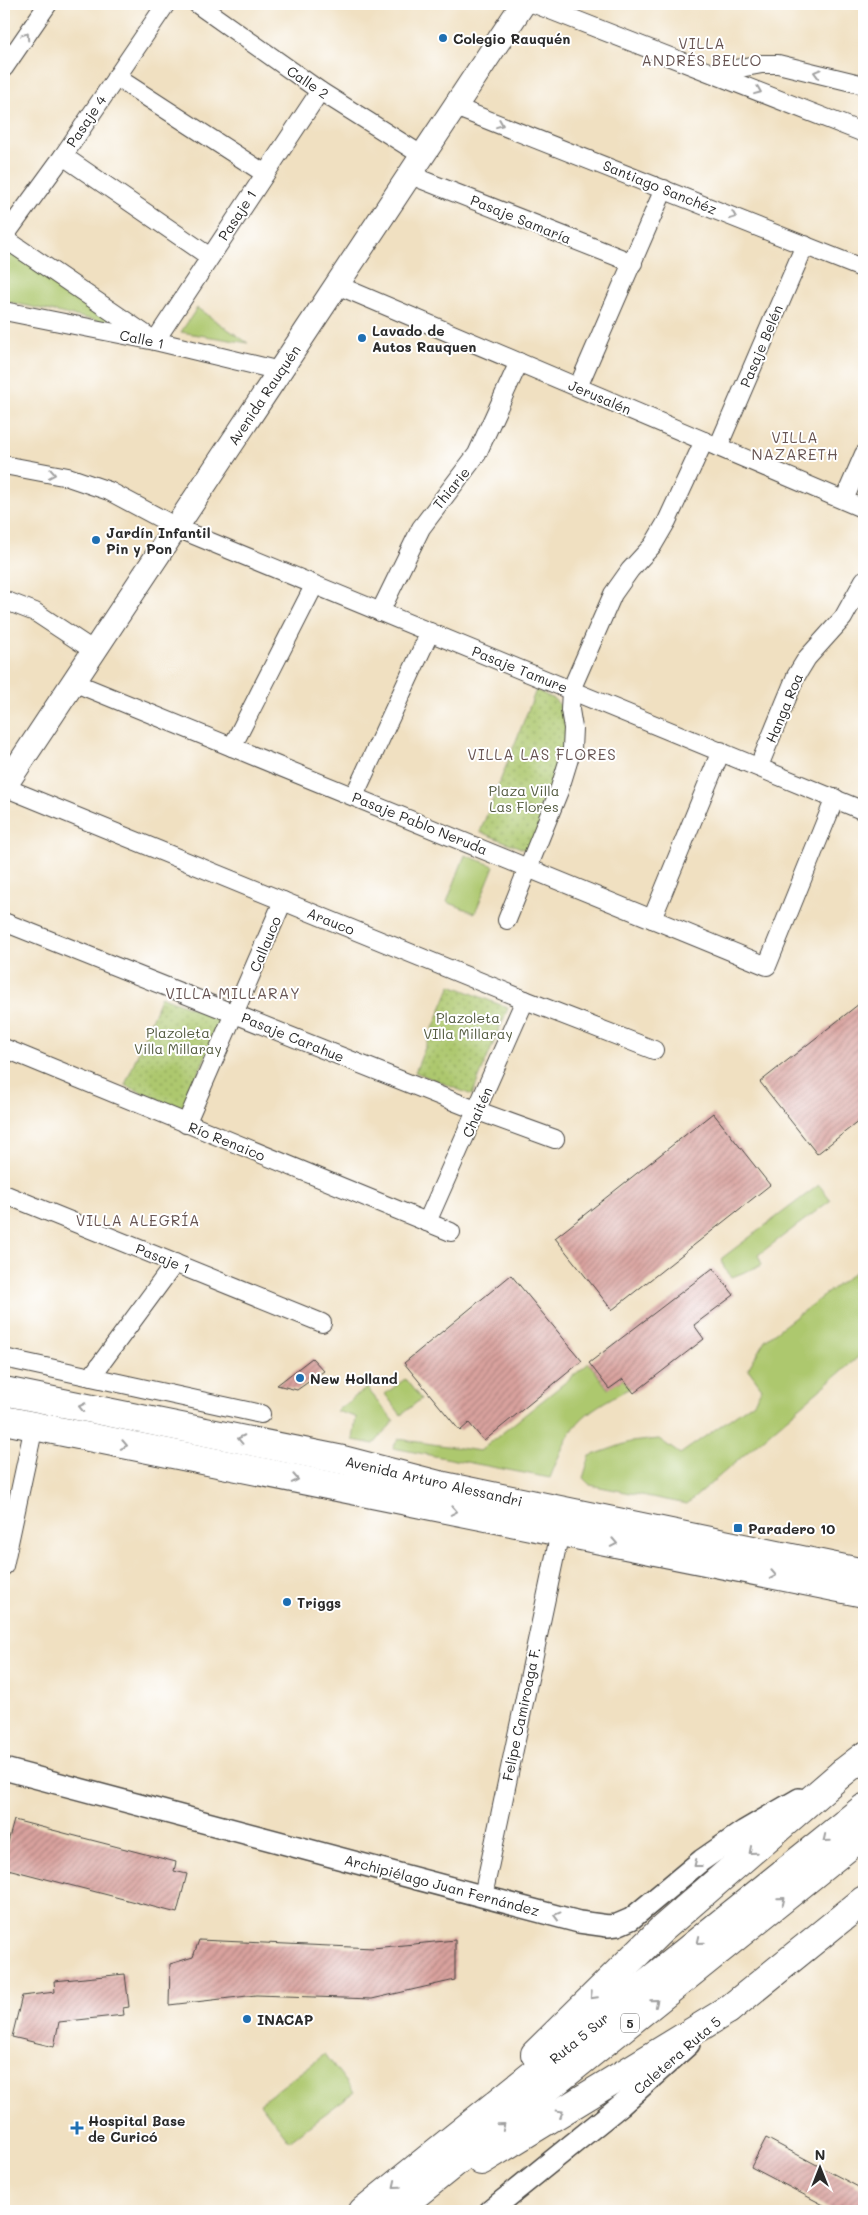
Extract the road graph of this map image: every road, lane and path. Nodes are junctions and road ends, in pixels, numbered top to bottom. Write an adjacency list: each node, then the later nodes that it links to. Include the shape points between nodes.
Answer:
1 (48, 4): 6 (street, one-way to 1)
2 (166, 4): 8 (street, Pasaje 4)
3 (196, 4): 10 (street, Calle 2)
4 (523, 4): 11 (main road, Avenida Rauquén)
5 (535, 4): 7 (street)
6 (4, 68)
7 (713, 73): 9 (street, one-way to 7, via 778,64); 12 (street, one-way to 12)
8 (116, 77): 13 (street, Pasaje 4); 15 (street)
9 (864, 85)
10 (320, 90): 14 (street, Calle 2); 15 (street, Pasaje 1)
11 (455, 107): 14 (main road, Avenida Rauquén); 17 (street, Santiago Sanchéz, one-way to 17)
12 (864, 133)
13 (63, 156): 18 (street, Pasaje 4); 20 (street)
14 (423, 156): 16 (main road, Avenida Rauquén)
15 (264, 172): 20 (street, Pasaje 1)
16 (410, 175): 21 (street, Pasaje Samaría); 23 (main road, Avenida Rauquén)
17 (664, 189): 19 (street, Santiago Sanchéz, one-way to 19); 21 (street)
18 (4, 238): 25 (street)
19 (805, 245): 22 (street, Santiago Sanchéz); 29 (street, Pasaje Belén)
20 (210, 257): 25 (street, Pasaje 1)
21 (633, 263): 28 (street)
22 (864, 269)
23 (337, 285): 26 (street, Jerusalén); 27 (main road, Avenida Rauquén)
24 (4, 311): 25 (street, Calle 1)
25 (155, 341): 27 (street, Calle 1)
26 (519, 362): 28 (street, Jerusalén); 38 (street, Thiarie, via 477,454 425,522)
27 (280, 371): 34 (main road, Avenida Rauquén)
28 (578, 387): 29 (street, Jerusalén)
29 (711, 444): 32 (street, Jerusalén); 42 (street, Pasaje Belén, via 653,545 613,594)
30 (864, 454): 32 (street)
31 (4, 465): 34 (street, Pasaje Tamure, one-way to 34, via 68,477 108,491)
32 (844, 500): 33 (street, Jerusalén)
33 (864, 509)
34 (176, 527): 36 (street, Pasaje Tamure); 40 (main road, Avenida Rauquén)
35 (864, 580): 45 (street, Hanga Roa, via 843,618 807,658 796,676)
36 (314, 586): 38 (street, Pasaje Tamure); 43 (street)
37 (4, 600): 40 (street, via 35,612)
38 (380, 612): 39 (street, Pasaje Tamure)
39 (430, 632): 42 (street, Pasaje Tamure); 47 (street)
40 (94, 651): 41 (main road, Avenida Rauquén)
41 (73, 682): 43 (street, Pasaje Pablo Neruda); 46 (main road, Avenida Rauquén)
42 (570, 690): 44 (street, Pasaje Tamure); 50 (street, via 574,728 572,749 559,791)
43 (232, 747): 47 (street, Pasaje Pablo Neruda)
44 (721, 751): 45 (street, Pasaje Tamure); 52 (street)
45 (759, 766): 48 (street, Pasaje Tamure)
46 (5, 788): 51 (street, Arauco)
47 (354, 796): 50 (street, Pasaje Pablo Neruda)
48 (834, 798): 49 (street, Pasaje Tamure); 52 (street, Pasaje Pablo Neruda, via 767,966)
49 (864, 810)
50 (527, 867): 52 (street, Pasaje Pablo Neruda); 53 (street)
51 (283, 902): 55 (street, Arauco); 56 (street, Callauco)
52 (652, 919)
53 (507, 920)
54 (4, 922): 56 (street, Pasaje Carahue)
55 (525, 1000): 58 (street, Arauco); 59 (street, Chaitén)
56 (234, 1014): 59 (street, Pasaje Carahue); 60 (street, Callauco)
57 (4, 1048): 60 (street, Río Renaico)
58 (654, 1050)
59 (478, 1111): 61 (street, Pasaje Carahue); 63 (street, Chaitén)
60 (186, 1124): 63 (street, Río Renaico)
61 (555, 1139)
62 (4, 1194): 65 (street, Pasaje 1)
63 (427, 1222): 64 (street, Río Renaico)
64 (451, 1232)
65 (175, 1263): 66 (street, Pasaje 1); 68 (street)
66 (322, 1323)
67 (4, 1358): 68 (street)
68 (90, 1377): 70 (street)
69 (4, 1391): 75 (main road, Avenida Arturo Alessandri, one-way to 69, via 439,1486 343,1460)
70 (261, 1414)
71 (4, 1420): 72 (main road, Avenida Arturo Alessandri)
72 (34, 1426): 73 (main road, Avenida Arturo Alessandri, one-way to 73); 74 (street)
73 (560, 1532): 76 (main road, Avenida Arturo Alessandri, one-way to 76); 82 (street, Felipe Camiroaga F.)
74 (4, 1566)
75 (864, 1573)
76 (864, 1593)
77 (864, 1756): 79 (main road)
78 (4, 1770): 82 (street, Archipiélago Juan Fernández)
79 (842, 1773): 82 (street, Archipiélago Juan Fernández, one-way to 82, via 744,1831 702,1860 631,1918 617,1925 595,1926); 85 (main road, one-way to 85, via 625,1964)
80 (864, 1808): 85 (main road, Ruta 5 Sur / 5, one-way to 85)
81 (864, 1834): 87 (main road, Ruta 5 Sur / 5, one-way to 81)
82 (482, 1896)
83 (864, 1900): 84 (main road, Caletera Ruta 5)
84 (728, 2010): 87 (main road, one-way to 84); 88 (street, Caletera Ruta 5, via 621,2105)
85 (429, 2159): 86 (main road, Ruta 5 Sur / 5, one-way to 86)
86 (363, 2211)
87 (397, 2211)
88 (490, 2211)

